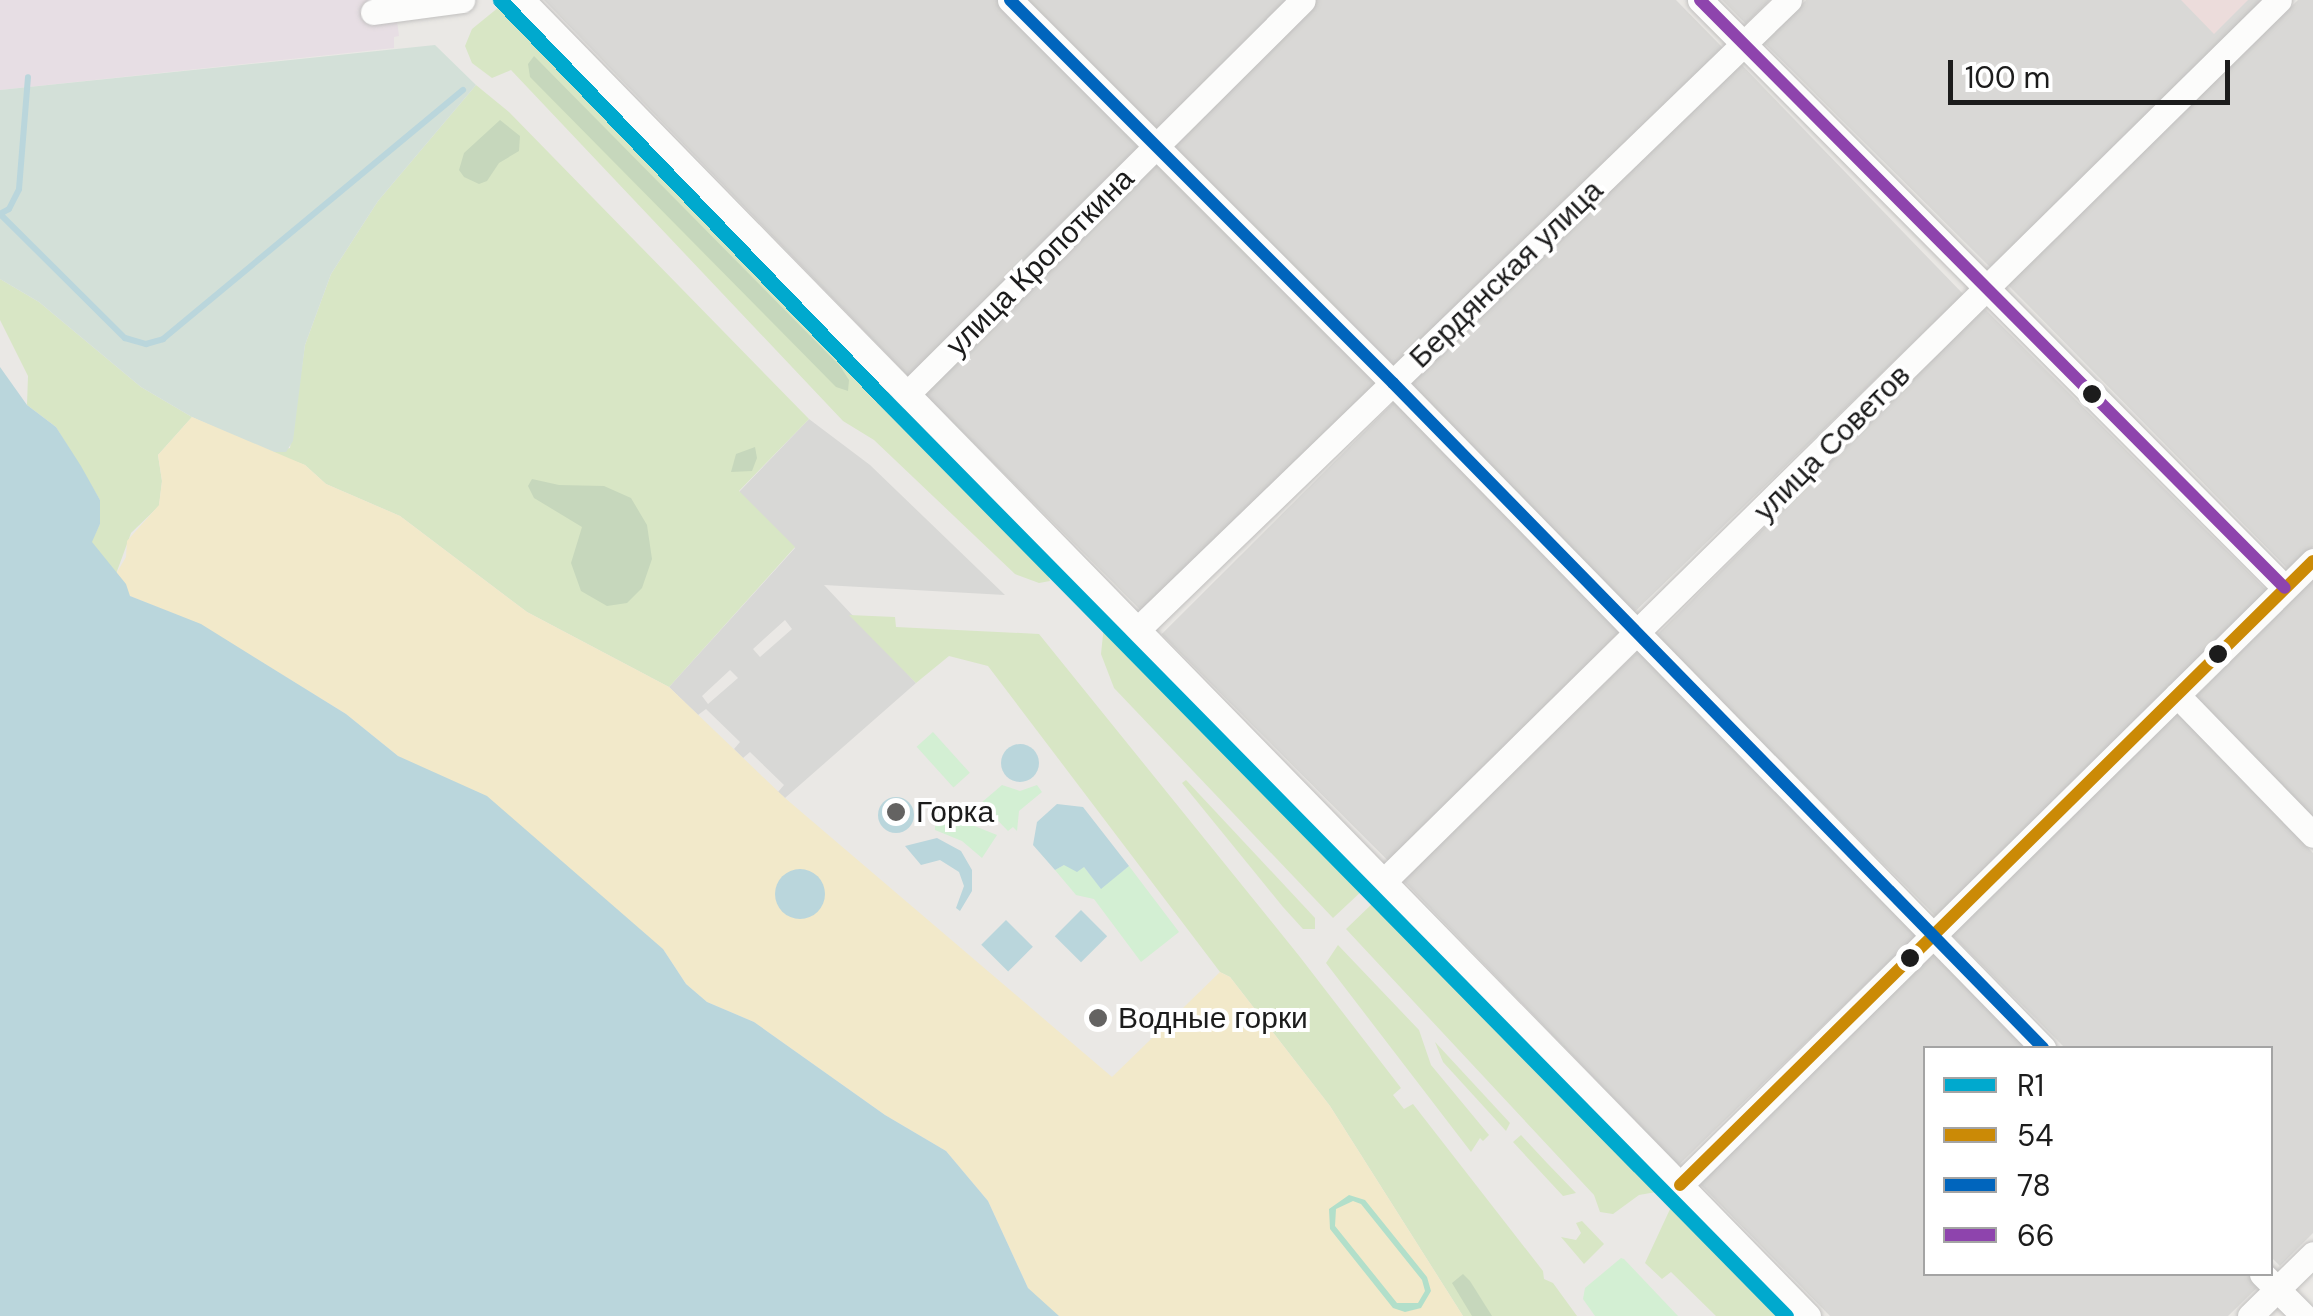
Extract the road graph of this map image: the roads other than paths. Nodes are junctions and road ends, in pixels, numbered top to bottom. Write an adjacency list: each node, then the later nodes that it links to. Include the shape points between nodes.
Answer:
1 (462, 0): 8 (street)
2 (522, 0): 13 (street)
3 (1010, 0): 10 (street)
4 (1303, 0): 10 (street, улица Кропоткина)
5 (1700, 0): 9 (street)
6 (1790, 0): 9 (street, Бердянская улица)
7 (2279, 0): 11 (street, улица Советов)
8 (373, 12)
9 (1744, 45): 11 (street); 12 (street, Бердянская улица)
10 (1156, 146): 12 (street); 13 (street, улица Кропоткина)
11 (1988, 289): 15 (street); 17 (street, улица Советов)
12 (1393, 383): 16 (street, Бердянская улица); 17 (street)
13 (906, 396): 16 (street)
14 (2313, 560): 15 (street)
15 (2286, 588): 18 (street)
16 (1136, 631): 20 (street)
17 (1638, 634): 20 (street, улица Советов); 21 (street)
18 (2177, 695): 19 (street); 21 (street)
19 (2313, 835)
20 (1383, 882): 23 (street)
21 (1932, 936): 22 (street); 23 (street)
22 (2041, 1046)
23 (1680, 1185): 26 (street)
24 (2313, 1254): 25 (street)
25 (2270, 1281): 27 (street); 28 (street)
26 (1808, 1316)
27 (2250, 1316)
28 (2304, 1316)

